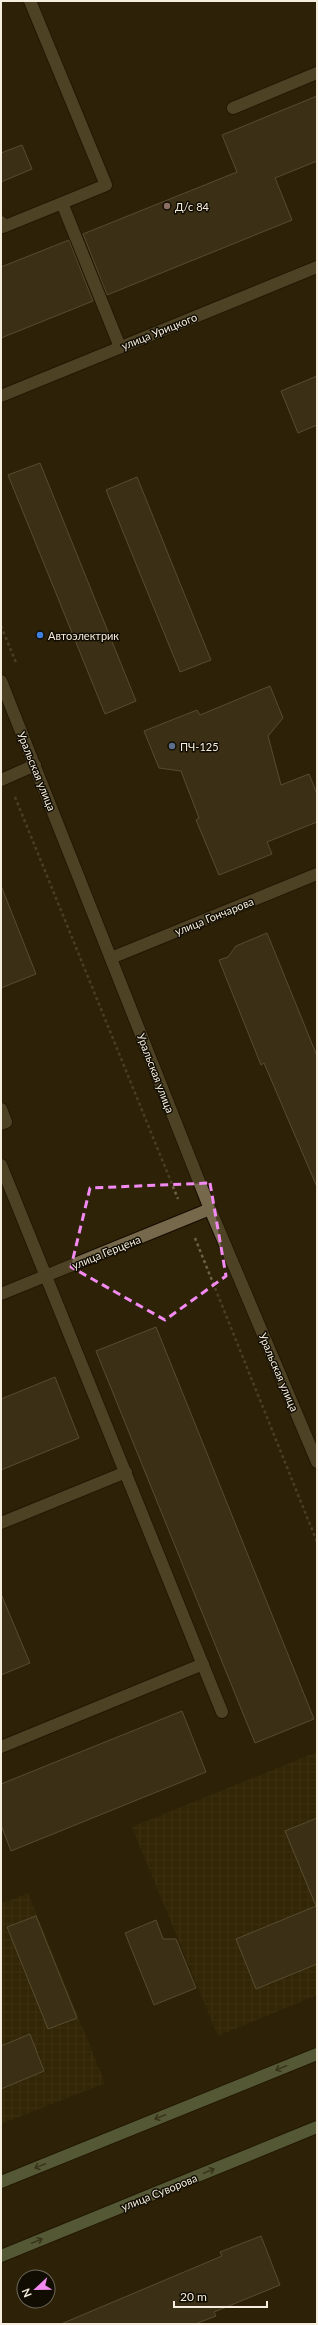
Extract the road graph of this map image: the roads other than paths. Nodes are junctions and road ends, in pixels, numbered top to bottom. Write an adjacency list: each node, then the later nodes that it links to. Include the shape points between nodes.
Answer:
1 (30, 1): 4 (street, via 106,185)
2 (317, 73): 3 (street)
3 (232, 108)
4 (62, 203): 5 (street, via 3,227); 7 (street)
5 (1, 222)
6 (317, 267): 7 (street, улица Урицкого)
7 (120, 347): 8 (street, улица Урицкого)
8 (1, 396)
9 (1, 681): 10 (street, Уральская улица)
10 (35, 765): 11 (street); 13 (street, Уральская улица)
11 (4, 778)
12 (317, 874): 13 (street, улица Гончарова)
13 (111, 958): 17 (street, Уральская улица)
14 (1, 1109): 15 (street, via 6,1122)
15 (1, 1124)
16 (1, 1165): 18 (street)
17 (210, 1209): 18 (street, улица Герцена); 20 (street, Уральская улица)
18 (46, 1276): 19 (street, улица Герцена); 21 (street)
19 (1, 1294)
20 (317, 1462)
21 (126, 1472): 22 (street); 23 (street)
22 (1, 1524)
23 (203, 1664): 24 (street); 25 (street)
24 (222, 1712)
25 (1, 1747)
26 (317, 2054): 28 (main road, one-way to 28)
27 (317, 2127): 29 (main road, улица Суворова, one-way to 27)
28 (1, 2182)
29 (1, 2256)

